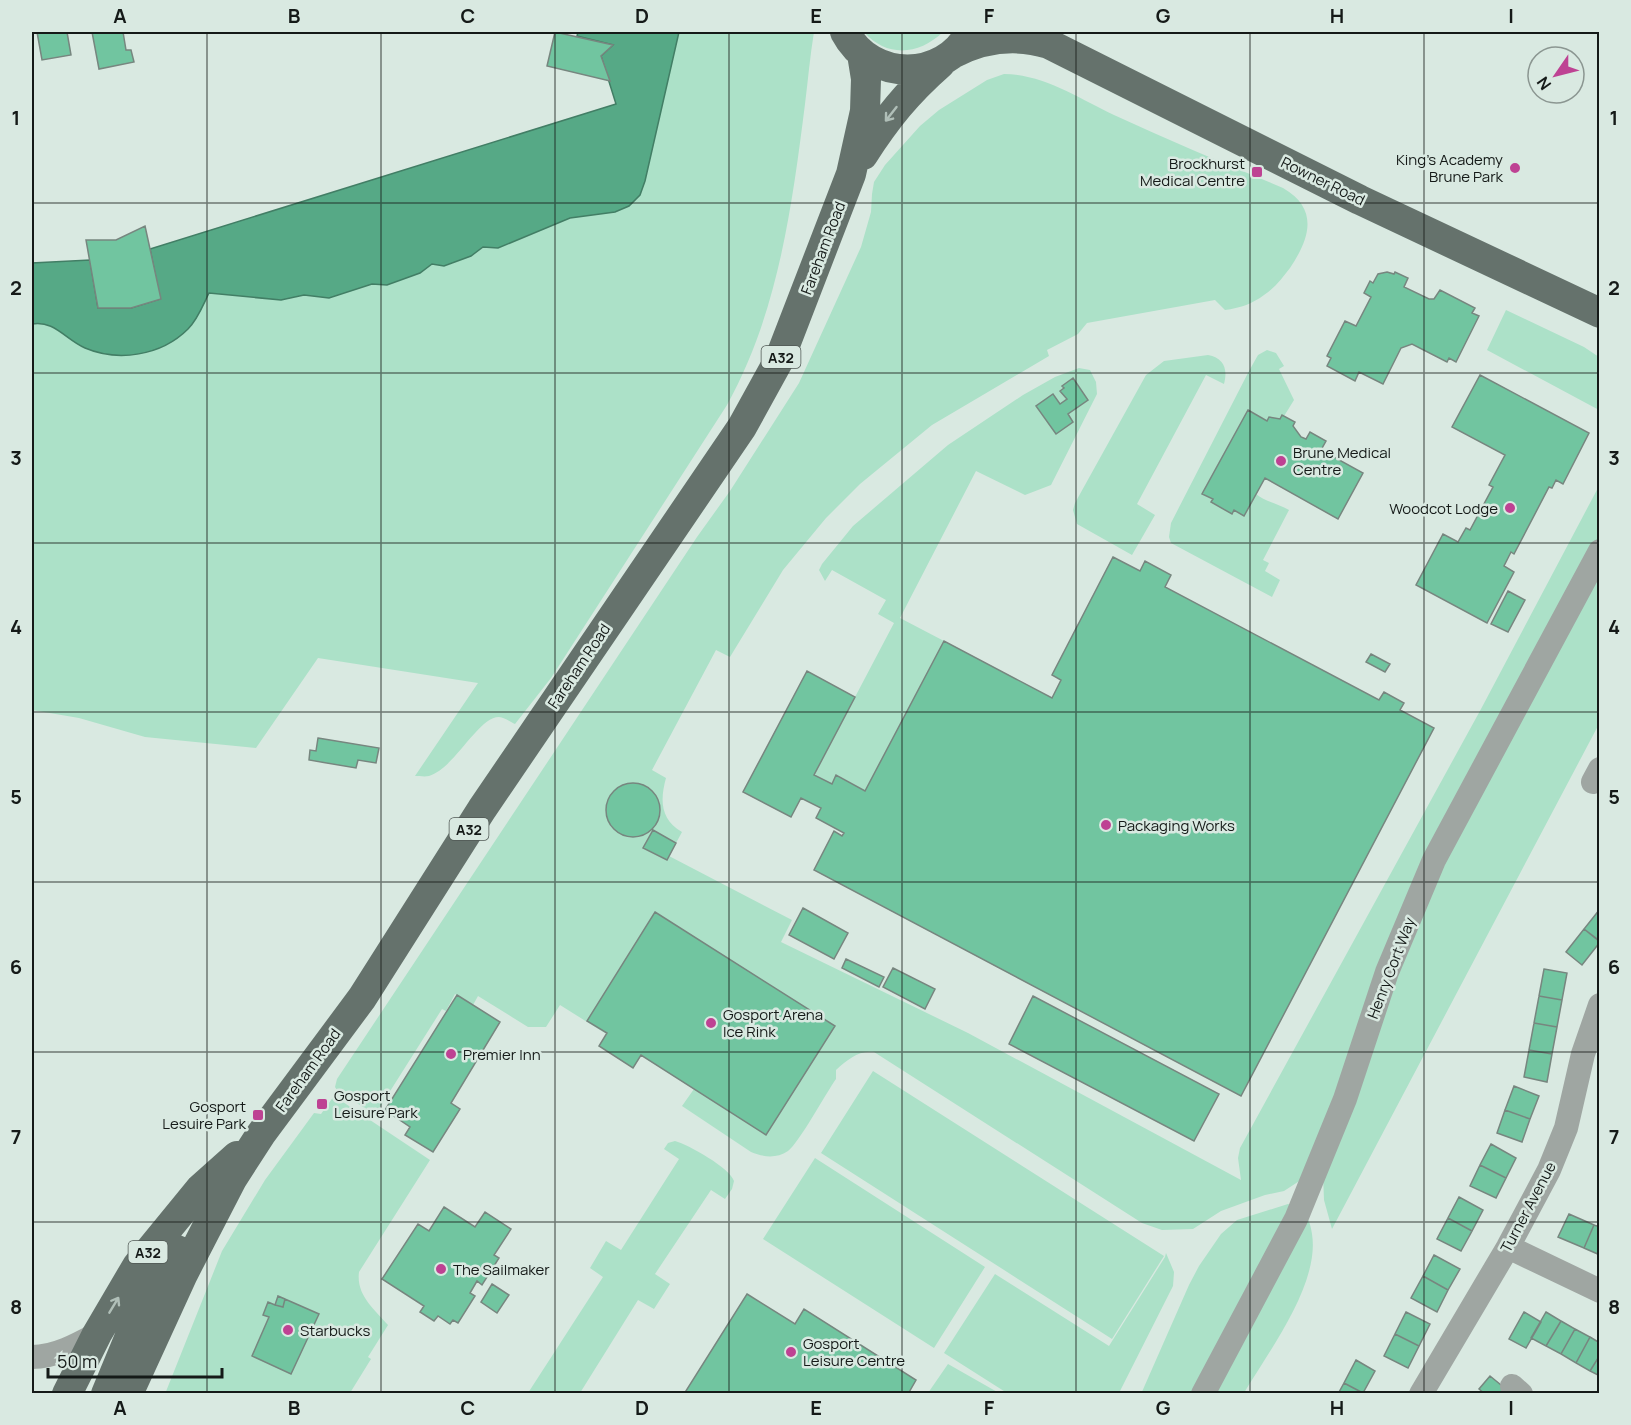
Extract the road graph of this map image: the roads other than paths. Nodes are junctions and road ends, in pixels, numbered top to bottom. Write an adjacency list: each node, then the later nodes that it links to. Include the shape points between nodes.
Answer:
1 (1038, 38): 3 (main road, Rowner Road, via 993,40); 5 (main road, Rowner Road, via 1360,200)
2 (854, 43): 3 (main road, Rowner Road, via 885,67 897,70 923,69); 4 (main road, Fareham Road / A32, via 866,79 865,111)
3 (957, 48): 4 (main road, Fareham Road / A32, one-way to 4, via 892,112)
4 (851, 174): 8 (main road, Fareham Road / A32, via 780,358 742,427 482,809 362,998)
5 (1599, 313)
6 (1599, 551): 17 (street, Henry Cort Way, via 1434,860 1387,972 1345,1099 1296,1218)
7 (1599, 1005): 10 (street, Turner Avenue, via 1566,1128 1550,1170)
8 (261, 1134): 9 (main road, Fareham Road / A32); 12 (main road, Fareham Road / A32, one-way to 8, via 137,1266 200,1189)
9 (232, 1179): 15 (main road, A32, via 168,1263 140,1312); 16 (main road, Fareham Road / A32, via 183,1274)
10 (1508, 1247): 11 (street); 18 (street, Turner Avenue)
11 (1599, 1291)
12 (97, 1334): 13 (street, via 64,1350); 14 (main road, Fareham Road / A32)
13 (32, 1357)
14 (67, 1394)
15 (106, 1394)
16 (129, 1394)
17 (1203, 1394)
18 (1421, 1394)

